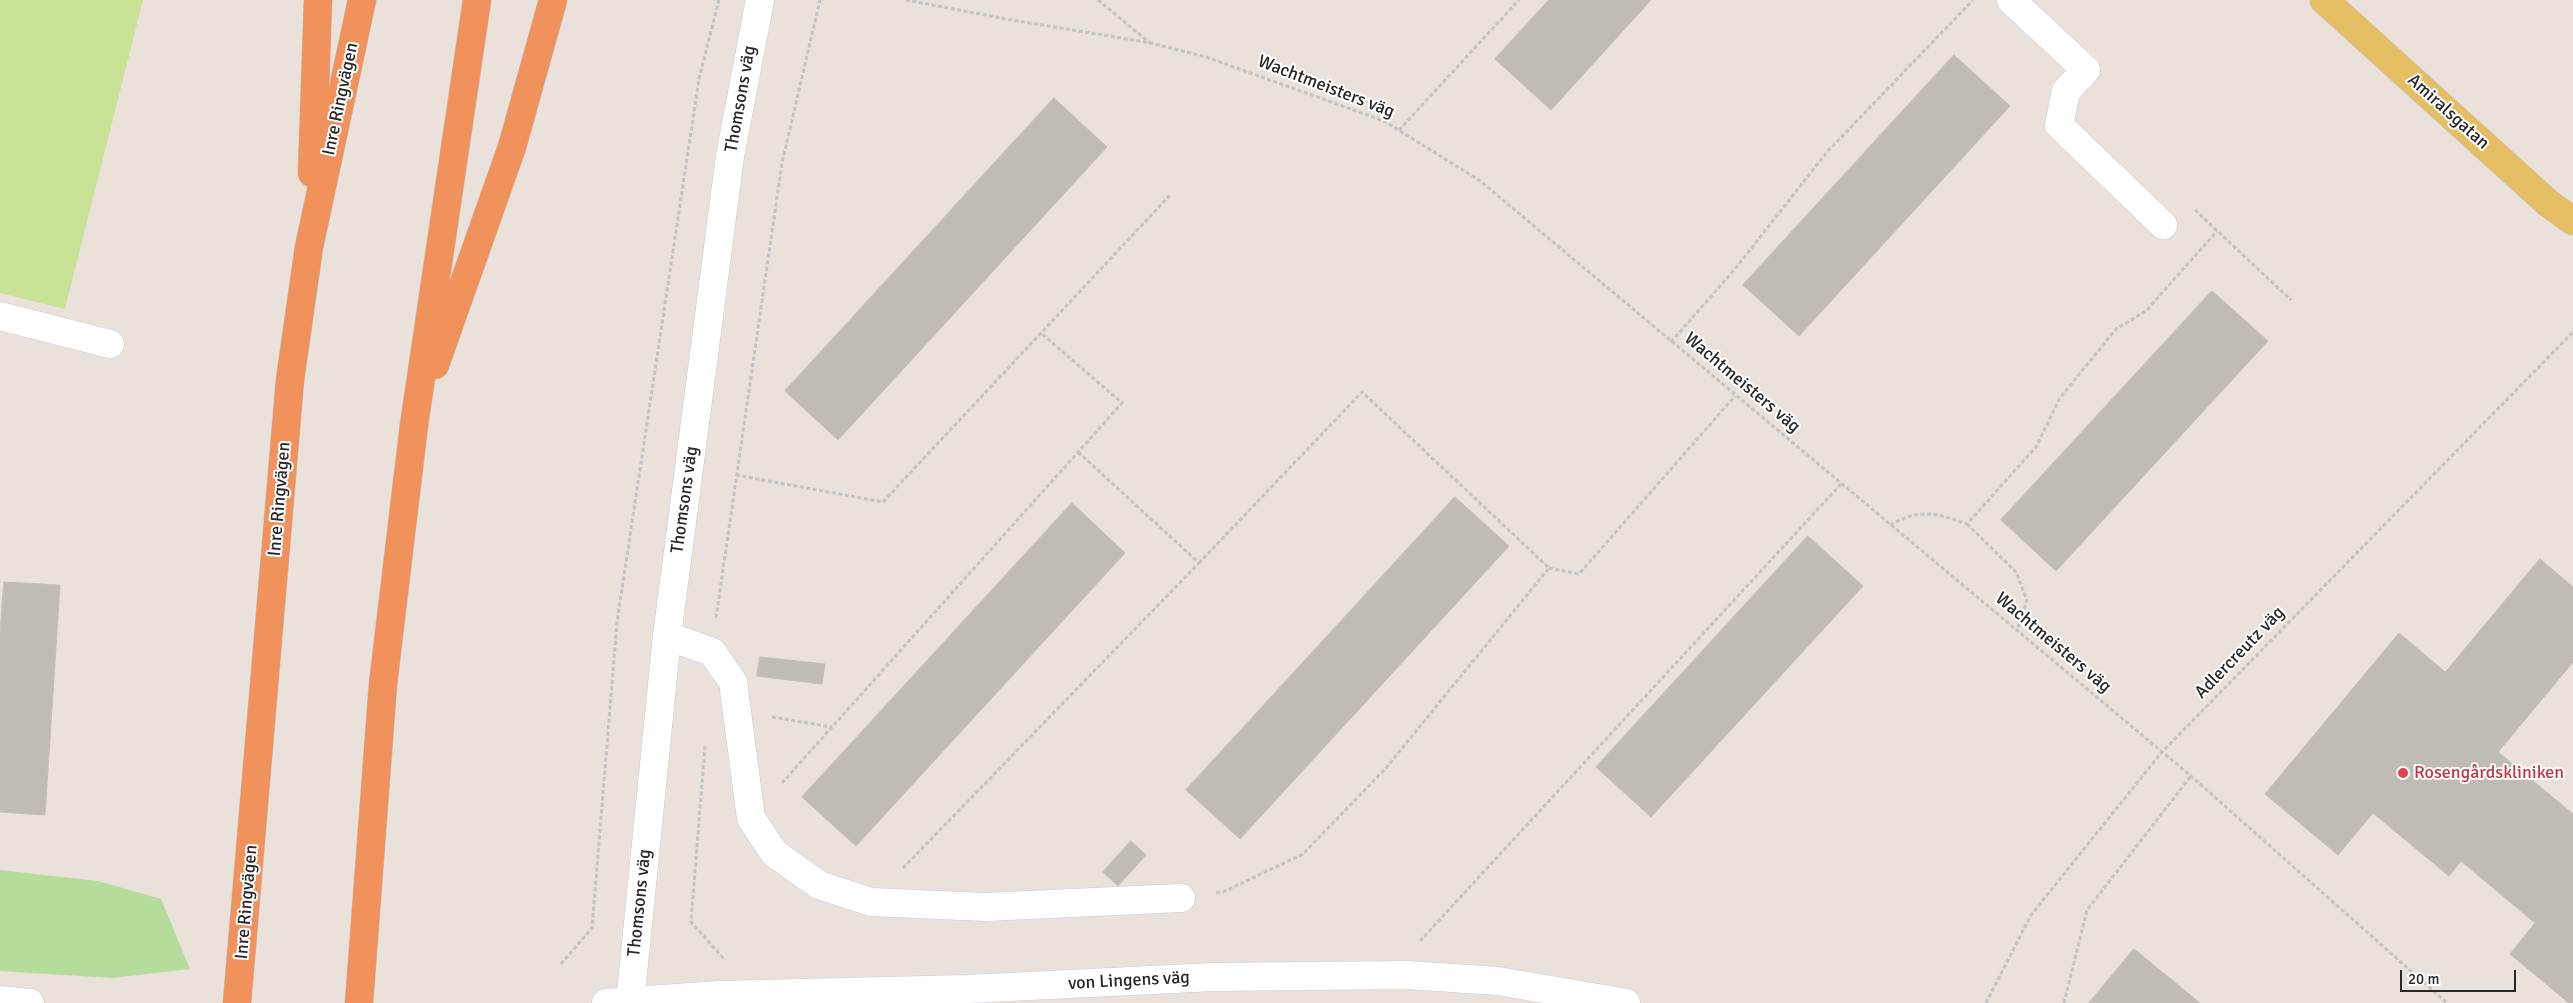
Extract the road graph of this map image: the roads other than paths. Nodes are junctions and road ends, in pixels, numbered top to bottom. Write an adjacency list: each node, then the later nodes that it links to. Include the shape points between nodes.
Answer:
1 (318, 0): 12 (highway)
2 (362, 0): 12 (highway, Inre Ringvägen)
3 (477, 0): 15 (highway)
4 (2011, 0): 10 (street, via 2086,70 2066,91 2059,125)
5 (2324, 0): 8 (main road, Amiralsgatan)
6 (553, 3): 15 (highway, via 512,147)
7 (757, 10): 16 (street, Thomsons väg, via 730,156)
8 (2548, 203): 9 (main road, Amiralsgatan); 11 (main road)
9 (2573, 221)
10 (2163, 224)
11 (2573, 227)
12 (309, 247): 20 (highway, Inre Ringvägen, via 290,380)
13 (0, 316): 14 (street)
14 (110, 344)
15 (414, 425): 21 (highway, via 383,684)
16 (666, 636): 17 (street, via 712,652 733,682 751,818 774,853 819,885 871,902 985,906); 22 (street, Thomsons väg)
17 (1181, 898)
18 (0, 1000): 19 (street)
19 (30, 1003)
20 (237, 1003)
21 (359, 1003)
22 (622, 1003): 23 (street, von Lingens väg, via 719,995 968,989 1213,977 1407,975 1498,981)
23 (1626, 1003)

